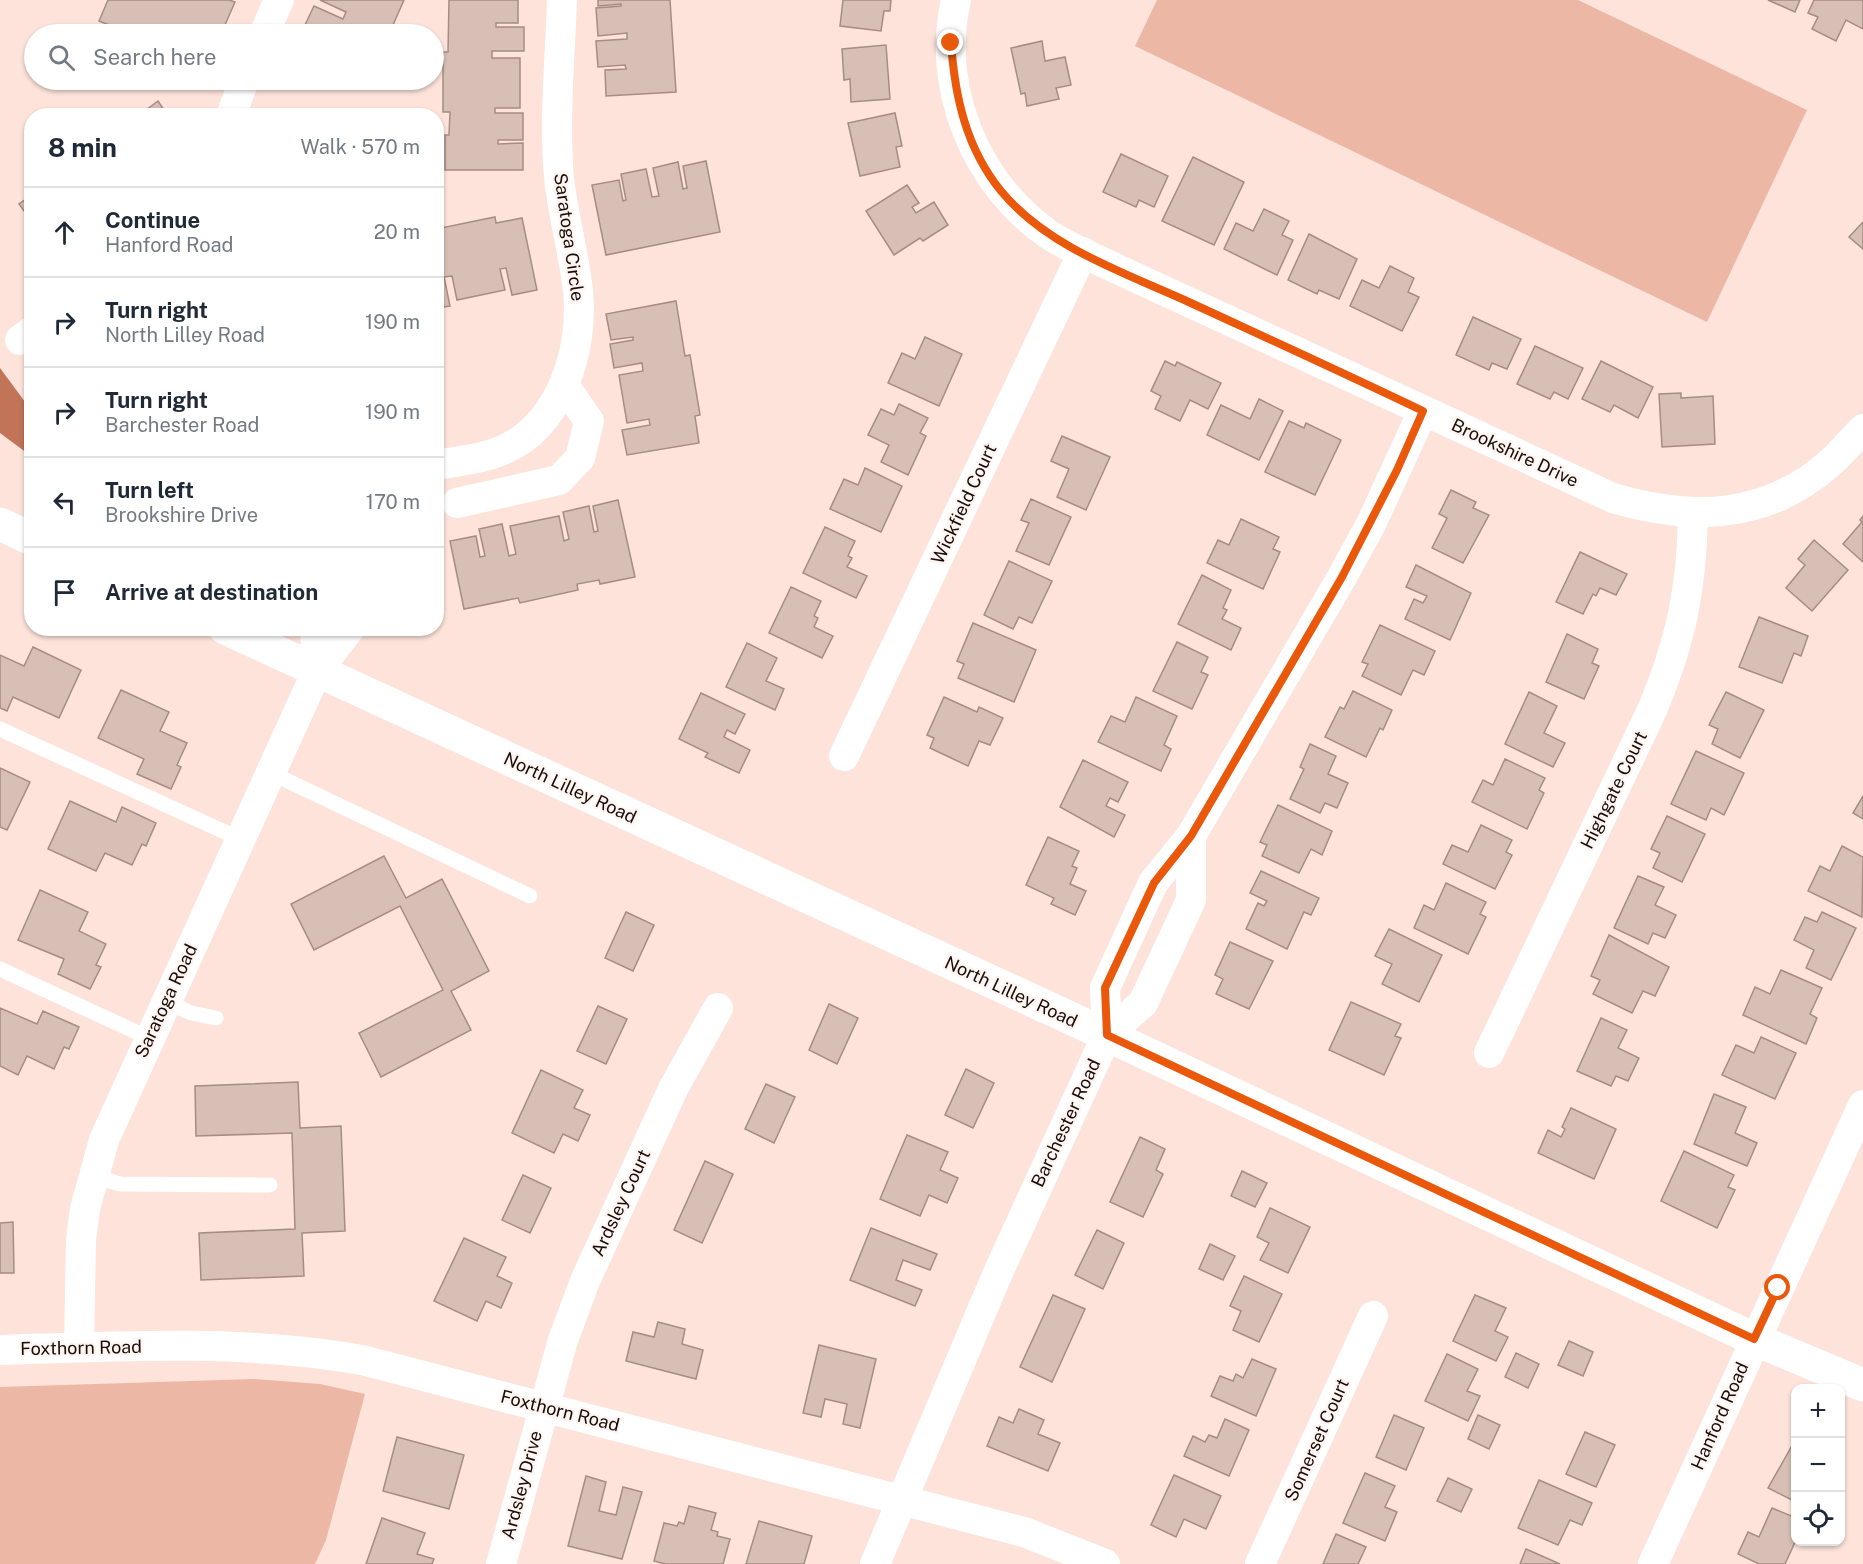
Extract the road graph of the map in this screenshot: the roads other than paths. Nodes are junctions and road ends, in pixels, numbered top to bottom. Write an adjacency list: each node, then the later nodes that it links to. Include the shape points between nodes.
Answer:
1 (279, 0): 4 (street)
2 (562, 0): 8 (street, Saratoga Circle, via 557,123 560,178 579,315 575,349)
3 (956, 0): 7 (street, Brookshire Drive, via 951,43 954,85 964,125 978,156 1023,214 1049,235)
4 (268, 24)
5 (240, 90): 6 (street)
6 (234, 108)
7 (1083, 252): 9 (street, Brookshire Drive); 21 (street, Wickfield Court)
8 (564, 385): 11 (street, Saratoga Circle, via 550,411 530,433 506,449); 12 (street, via 589,421 580,458 559,480)
9 (1423, 411): 13 (street, Brookshire Drive, via 1613,498 1652,510); 23 (street, Barchester Road, via 1354,556)
10 (1863, 429): 13 (street, Brookshire Drive, via 1831,462 1791,490 1746,507)
11 (444, 464)
12 (457, 503)
13 (1693, 514): 32 (street, Highgate Court, via 1689,592 1670,667)
14 (0, 524): 15 (street)
15 (24, 535)
16 (242, 636): 19 (street, North Lilley Road)
17 (315, 636): 19 (street)
18 (344, 636): 19 (street)
19 (317, 671): 22 (street, Saratoga Road); 30 (street, North Lilley Road)
20 (0, 729): 24 (lane)
21 (844, 756)
22 (271, 773): 24 (street, Saratoga Road); 25 (lane)
23 (1191, 836): 30 (street, Barchester Road, via 1154,883 1109,978 1105,988); 30 (street, via 1191,900 1143,1003)
24 (240, 839): 27 (street, Saratoga Road)
25 (530, 896)
26 (0, 969): 31 (lane)
27 (166, 1002): 29 (lane); 31 (street, Saratoga Road)
28 (718, 1008): 41 (street, Ardsley Court, via 673,1089 585,1281 562,1340)
29 (216, 1018)
30 (1107, 1035): 37 (street, North Lilley Road); 42 (street, Barchester Road, via 997,1275)
31 (149, 1038): 34 (street, Saratoga Road, via 117,1106)
32 (1489, 1053)
33 (1863, 1105): 37 (street, Hanford Road)
34 (93, 1176): 35 (lane, via 120,1184); 38 (street, Saratoga Road, via 81,1240)
35 (270, 1185)
36 (1373, 1316): 46 (street, Somerset Court)
37 (1754, 1339): 40 (street, North Lilley Road); 47 (street, Hanford Road)
38 (79, 1347): 39 (street, Foxthorn Road); 41 (street, Foxthorn Road, via 306,1350 362,1360)
39 (0, 1350)
40 (1863, 1385)
41 (543, 1406): 42 (street, Foxthorn Road); 43 (street, Ardsley Drive)
42 (902, 1500): 44 (street, Barchester Road); 45 (street, Foxthorn Road, via 1024,1532)
43 (501, 1564)
44 (875, 1564)
45 (1105, 1564)
46 (1260, 1564)
47 (1653, 1564)

